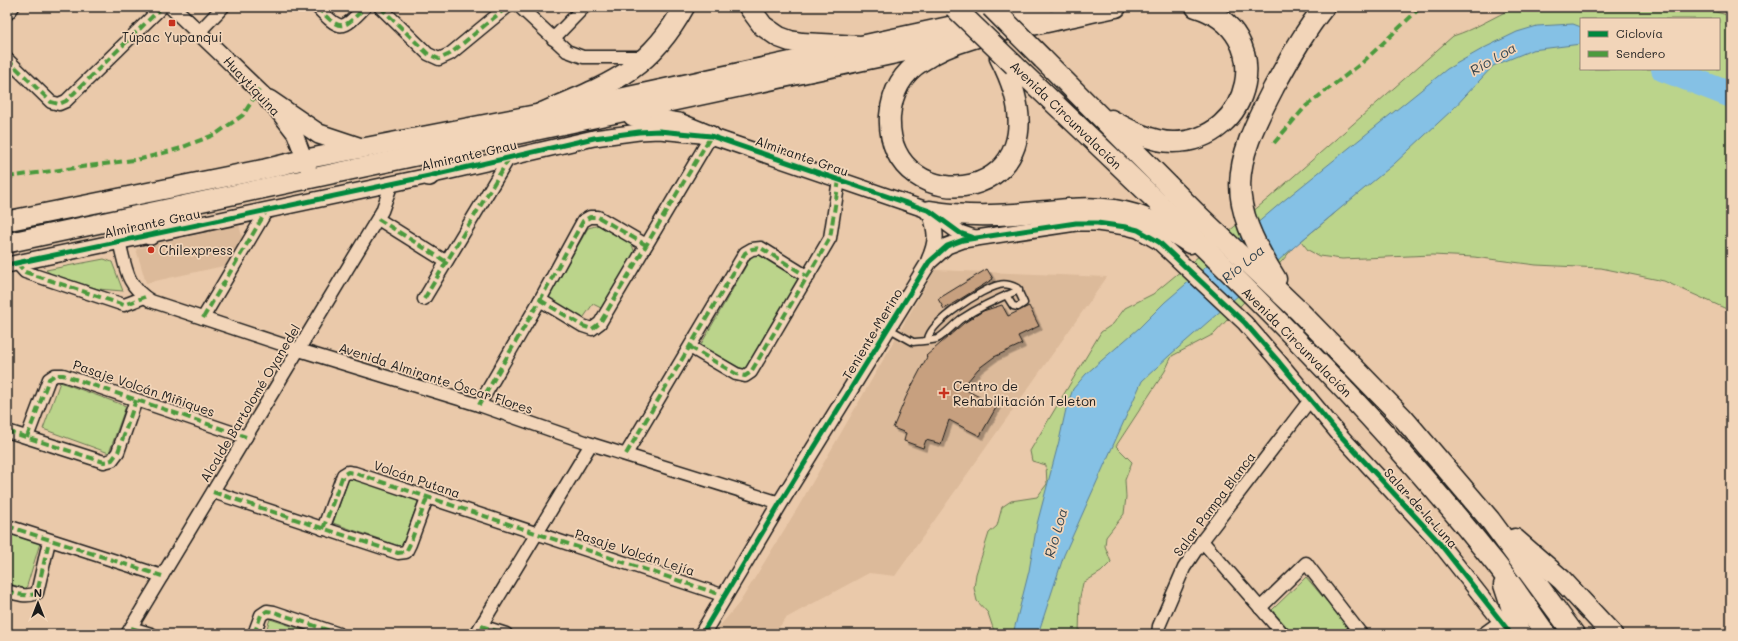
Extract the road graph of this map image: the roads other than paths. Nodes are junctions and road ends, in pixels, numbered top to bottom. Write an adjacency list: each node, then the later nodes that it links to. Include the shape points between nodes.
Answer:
1 (13, 7): 20 (street)
2 (162, 7): 26 (street, via 66,101 59,104 51,102)
3 (172, 7): 21 (street, Huaytiquina)
4 (223, 7): 21 (street)
5 (317, 7): 6 (street, via 333,23 341,26 349,24)
6 (365, 7)
7 (380, 7): 8 (street, via 428,54 439,59 450,54)
8 (507, 7)
9 (520, 7): 23 (street)
10 (584, 7): 23 (street)
11 (684, 7): 25 (highway)
12 (749, 7): 24 (highway, via 763,26 790,41)
13 (954, 7): 22 (highway, Avenida Circunvalación, bridge)
14 (1041, 7): 18 (highway, Almirante Grau)
15 (1116, 7): 22 (highway, Almirante Grau)
16 (1196, 7): 29 (highway, via 1214,14 1230,28 1242,44 1246,72 1242,92 1227,118 1205,135 1173,142 1142,135)
17 (1324, 7): 57 (highway, via 1301,40 1263,108 1248,140 1240,176 1241,202 1248,226)
18 (1025, 9): 22 (highway, Almirante Grau)
19 (996, 10): 29 (highway, Avenida Circunvalación, bridge)
20 (7, 14)
21 (199, 32): 28 (street, Huaytiquina)
22 (980, 34): 24 (highway, Almirante Grau); 27 (highway, Avenida Circunvalación, bridge); 27 (highway, via 932,55 912,67 899,83 893,100 891,128 898,153 912,171 930,182 964,187 984,180 1001,168 1016,144 1020,123); 31 (main road, Almirante Grau)
23 (553, 39): 25 (street, via 567,51 583,57)
24 (861, 46): 30 (main road, Almirante Grau)
25 (648, 57): 30 (highway, via 605,86)
26 (7, 59)
27 (1009, 65): 46 (highway, Avenida Circunvalación)
28 (269, 100): 33 (main road, via 319,134); 36 (street, Huaytiquina, via 295,134)
29 (1092, 108): 46 (highway, Avenida Circunvalación)
30 (542, 113): 33 (main road, Almirante Grau)
31 (610, 116): 32 (main road, via 662,119); 34 (main road, Almirante Grau)
32 (711, 136): 35 (street, Almirante Grau, via 660,131 631,132); 39 (street, Almirante Grau); 51 (street)
33 (363, 148): 36 (main road, Almirante Grau)
34 (448, 151): 37 (main road); 38 (main road, Almirante Grau)
35 (510, 156): 37 (street, Almirante Grau); 52 (street)
36 (306, 160): 38 (street, Huaytiquina); 45 (main road, Almirante Grau)
37 (429, 176): 40 (street, Almirante Grau)
38 (312, 179): 41 (main road, Almirante Grau)
39 (839, 180): 43 (street, Almirante Grau); 55 (street, via 830,238)
40 (392, 184): 42 (street, Almirante Grau); 44 (street, Alcalde Bartolomé Oyanedel)
41 (178, 207): 47 (main road); 50 (main road, Almirante Grau)
42 (266, 210): 47 (street, Almirante Grau); 64 (street)
43 (930, 211): 46 (highway, via 951,215 992,215 1104,208 1135,215); 48 (street, Almirante Grau, via 960,233); 53 (street, via 936,234)
44 (378, 219): 52 (street); 69 (street, Alcalde Bartolomé Oyanedel)
45 (7, 221)
46 (1180, 231): 48 (street, Teniente Merino, via 1159,242 1138,230 1113,224 1076,223); 57 (highway, Avenida Circunvalación); 65 (street, Teniente Merino); 87 (highway, Avenida Circunvalación, via 1215,259 1353,399 1401,451)
47 (150, 235): 49 (street, Almirante Grau)
48 (975, 238): 53 (street, Teniente Merino, via 947,246)
49 (119, 241): 54 (street, Almirante Grau); 60 (street, Avenida Almirante Óscar Flores, via 129,279)
50 (7, 244)
51 (646, 246): 63 (street, via 600,322 592,329); 63 (street, via 598,217 590,217 583,221)
52 (446, 261): 62 (street)
53 (929, 262): 66 (street, Teniente Merino)
54 (12, 264): 60 (street, via 25,272 124,305)
55 (808, 277): 68 (street, via 751,372 745,376 736,374); 68 (street, via 761,248 752,248 745,253)
56 (994, 286): 58 (lane, via 1008,284); 61 (lane); 67 (lane, via 948,315 931,331)
57 (1277, 286): 81 (highway, Avenida Circunvalación, via 1408,424)
58 (1019, 290): 59 (lane); 59 (lane, via 1024,300 1020,306 1011,304)
59 (1006, 295): 61 (lane)
60 (145, 297): 64 (street, Avenida Almirante Óscar Flores)
61 (1000, 298): 67 (lane, via 962,319 937,338)
62 (424, 299)
63 (540, 300): 72 (street)
64 (203, 318): 69 (street, Avenida Almirante Óscar Flores)
65 (1245, 323): 71 (street, Salar de la Luna)
66 (888, 328): 67 (lane, via 913,342); 80 (street, Teniente Merino)
67 (928, 339)
68 (690, 348): 77 (street)
69 (298, 350): 72 (street, Avenida Almirante Óscar Flores); 74 (street, Alcalde Bartolomé Oyanedel)
70 (136, 400): 74 (street, Pasaje Volcán Miñiques); 75 (street, via 118,452 112,460 104,462); 75 (street, Pasaje Volcán Miñiques, via 63,375 55,375 49,379)
71 (1310, 400): 86 (street, Salar Pampa Blanca); 92 (street, Salar de la Luna, via 1437,540)
72 (479, 404): 76 (street, Avenida Almirante Óscar Flores)
73 (7, 431): 75 (street)
74 (246, 437): 78 (street, Alcalde Bartolomé Oyanedel)
75 (27, 438)
76 (591, 444): 77 (street, Avenida Almirante Óscar Flores); 84 (street)
77 (626, 454): 80 (street, Avenida Almirante Óscar Flores)
78 (213, 492): 83 (street); 88 (street, Alcalde Bartolomé Oyanedel)
79 (427, 498): 83 (street, via 406,552 398,553); 83 (street, Volcán Putana, via 348,472 343,475); 84 (street, Volcán Putana)
80 (780, 503): 90 (street, Teniente Merino)
81 (1490, 520): 107 (highway, Avenida Circunvalación); 108 (highway, via 1562,580)
82 (7, 526): 85 (street)
83 (323, 529)
84 (536, 534): 90 (street, Pasaje Volcán Lejía); 93 (street)
85 (50, 541): 88 (street); 89 (street, via 37,593 23,596)
86 (1202, 541): 91 (street); 100 (street, Salar Pampa Blanca, via 1184,568 1159,626)
87 (1492, 560): 105 (highway); 106 (highway, Avenida Circunvalación)
88 (162, 576): 94 (street, Alcalde Bartolomé Oyanedel)
89 (7, 591)
90 (725, 596): 99 (street, Teniente Merino)
91 (1260, 608): 101 (street); 102 (street, via 1306,563)
92 (1501, 621): 103 (street); 104 (street, Salar de la Luna)
93 (478, 630): 98 (street)
94 (129, 631): 95 (street)
95 (151, 634)
96 (254, 634): 97 (street, via 261,615 267,611)
97 (340, 634)
98 (506, 634)
99 (702, 634)
100 (1158, 634)
101 (1283, 634)
102 (1361, 634)
103 (1483, 634)
104 (1511, 634)
105 (1520, 634)
106 (1546, 634)
107 (1574, 634)
108 (1612, 634)

